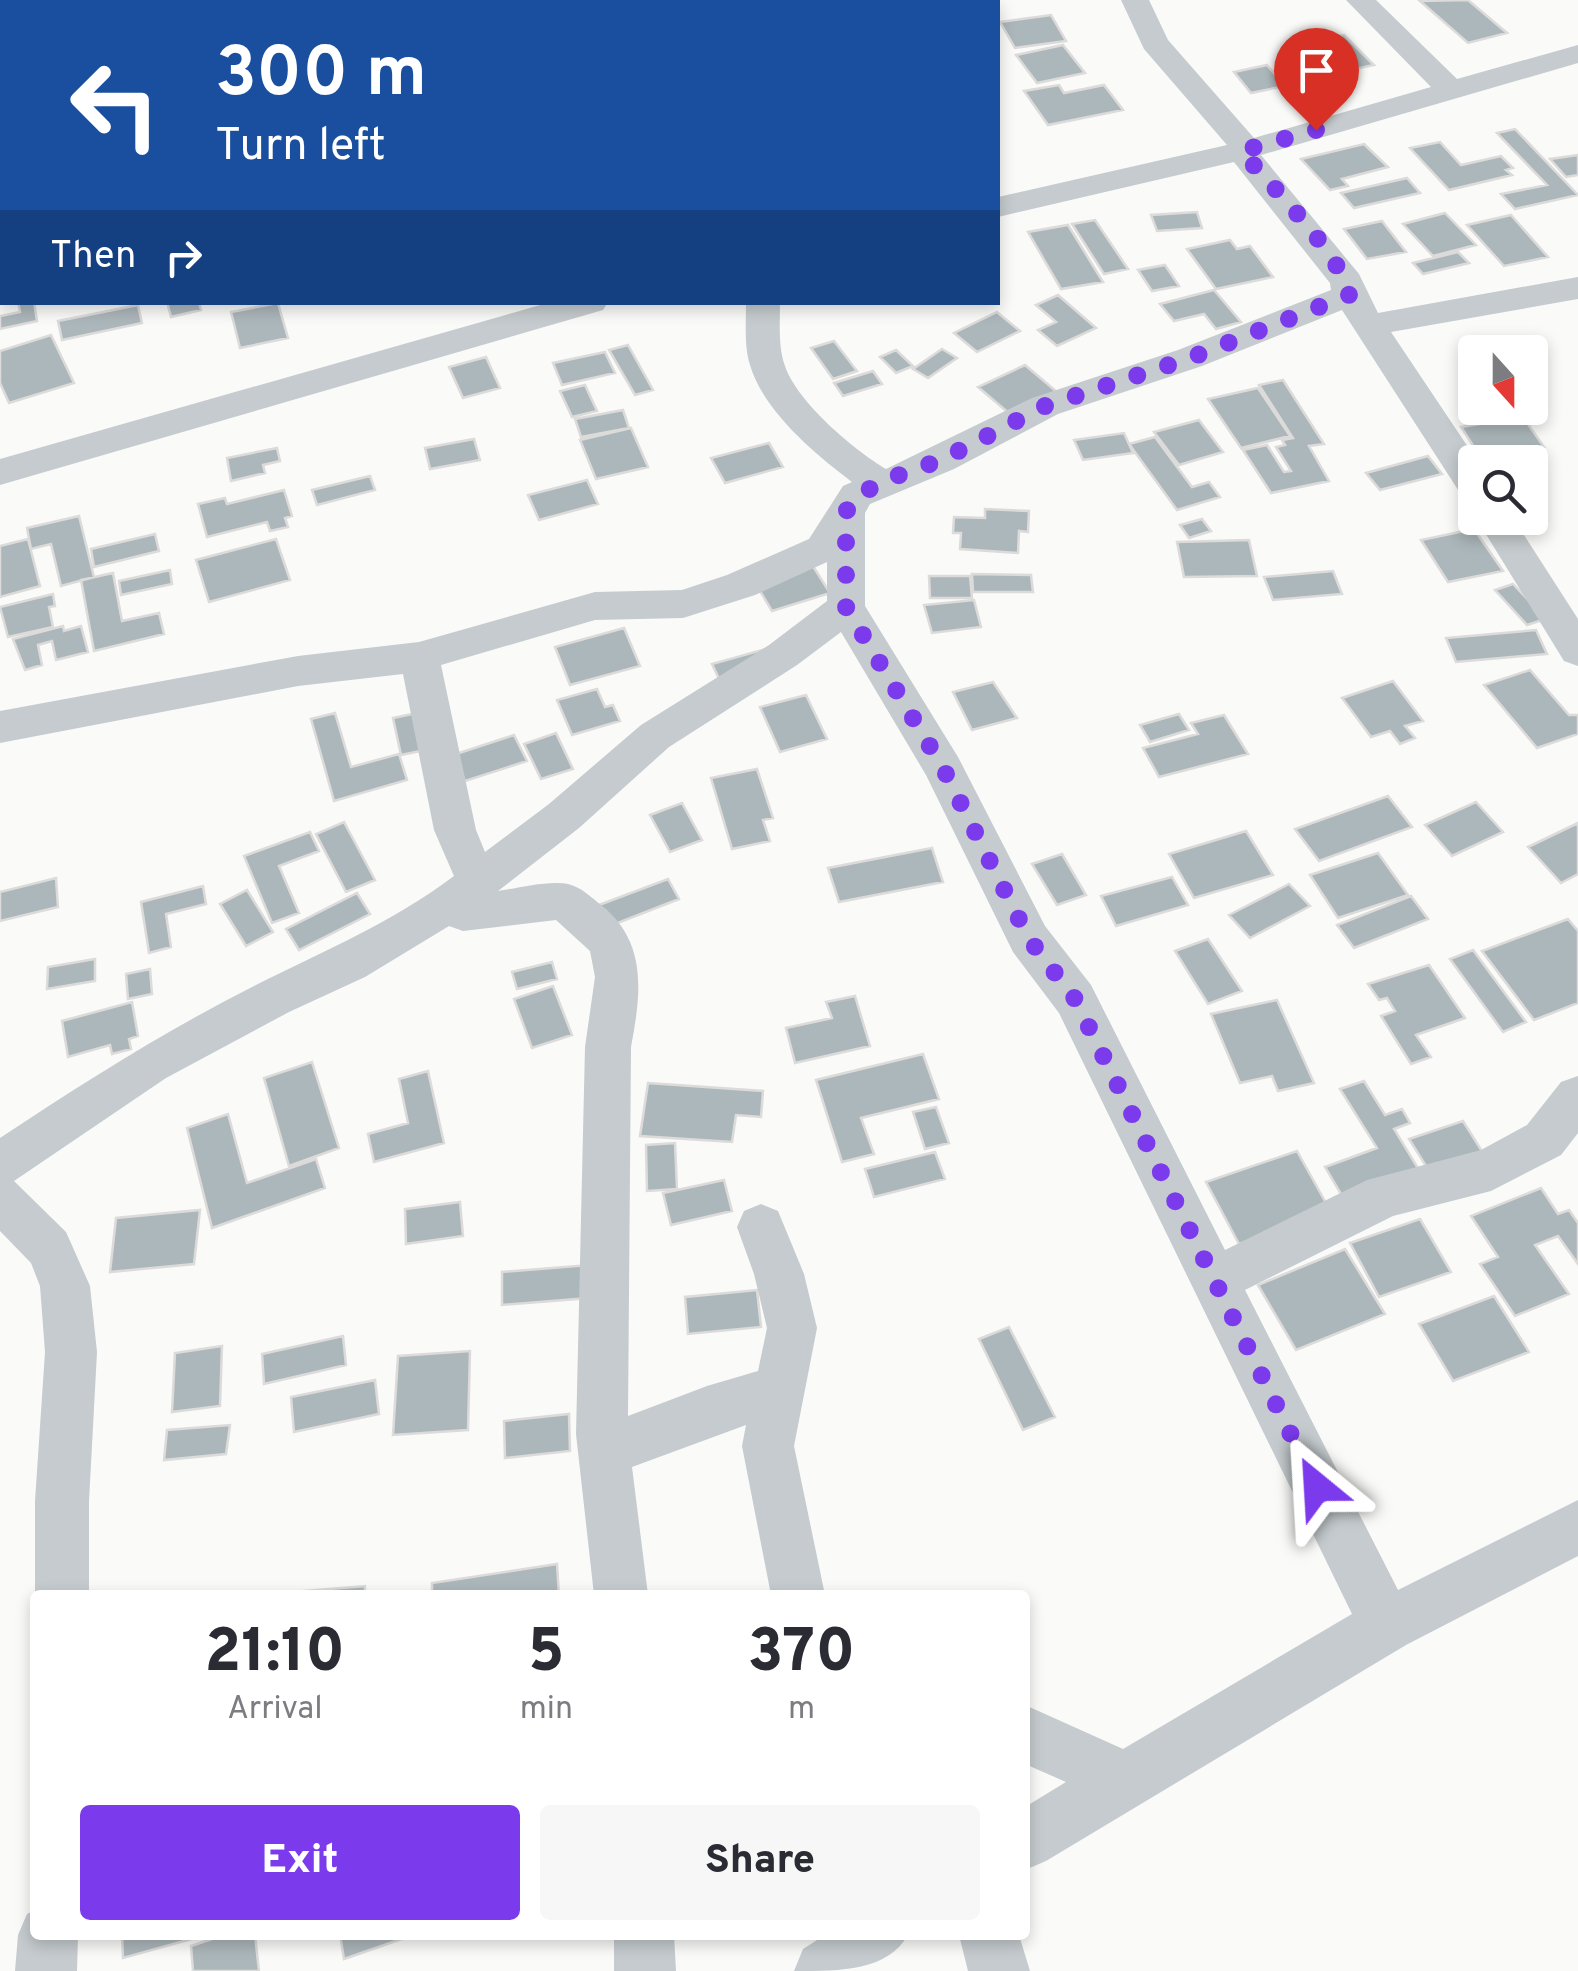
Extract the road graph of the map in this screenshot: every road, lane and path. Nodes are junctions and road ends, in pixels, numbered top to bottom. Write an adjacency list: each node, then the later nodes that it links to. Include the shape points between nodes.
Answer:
1 (1135, 0): 5 (street, via 1154,44)
2 (1360, 0): 4 (street)
3 (1578, 54): 4 (street)
4 (1452, 91): 5 (street)
5 (1244, 150): 6 (street); 10 (street, via 1347,281)
6 (1000, 207)
7 (1578, 288): 10 (street)
8 (568, 305): 11 (street)
9 (762, 305): 14 (street, via 768,368 780,388 841,454)
10 (1360, 310): 12 (street); 14 (street, via 1045,406 941,460)
11 (493, 315): 13 (street)
12 (1458, 461)
13 (0, 472)
14 (880, 482): 15 (street, via 856,496)
15 (846, 513): 17 (street); 19 (street, via 822,549 711,597 656,607 595,606)
16 (1505, 535): 18 (street)
17 (846, 607): 21 (street, via 655,736); 26 (street, via 943,768 1029,939 1075,999)
18 (1578, 651)
19 (420, 656): 20 (street); 21 (street, via 467,862)
20 (0, 727)
21 (466, 892): 23 (street, via 349,964 150,1064); 28 (street, via 463,913 564,902 606,937 616,962 608,1047)
22 (1578, 1098): 26 (street, via 1544,1140 1491,1169 1384,1196)
23 (0, 1165)
24 (0, 1198): 30 (street, via 49,1248 66,1286 71,1352)
25 (761, 1227): 27 (street, via 792,1328)
26 (1212, 1280): 33 (street)
27 (778, 1390): 28 (street); 32 (street, via 768,1446)
28 (604, 1452): 31 (street)
29 (1578, 1527): 33 (street)
30 (62, 1590)
31 (620, 1590)
32 (797, 1590)
33 (1386, 1625): 35 (street)
34 (1030, 1736): 35 (street)
35 (1126, 1780): 36 (street)
36 (1030, 1837)
37 (48, 1940): 41 (street)
38 (644, 1940): 42 (street)
39 (871, 1940): 43 (street)
40 (991, 1940): 44 (street)
41 (46, 1971)
42 (645, 1971)
43 (825, 1971)
44 (998, 1971)

